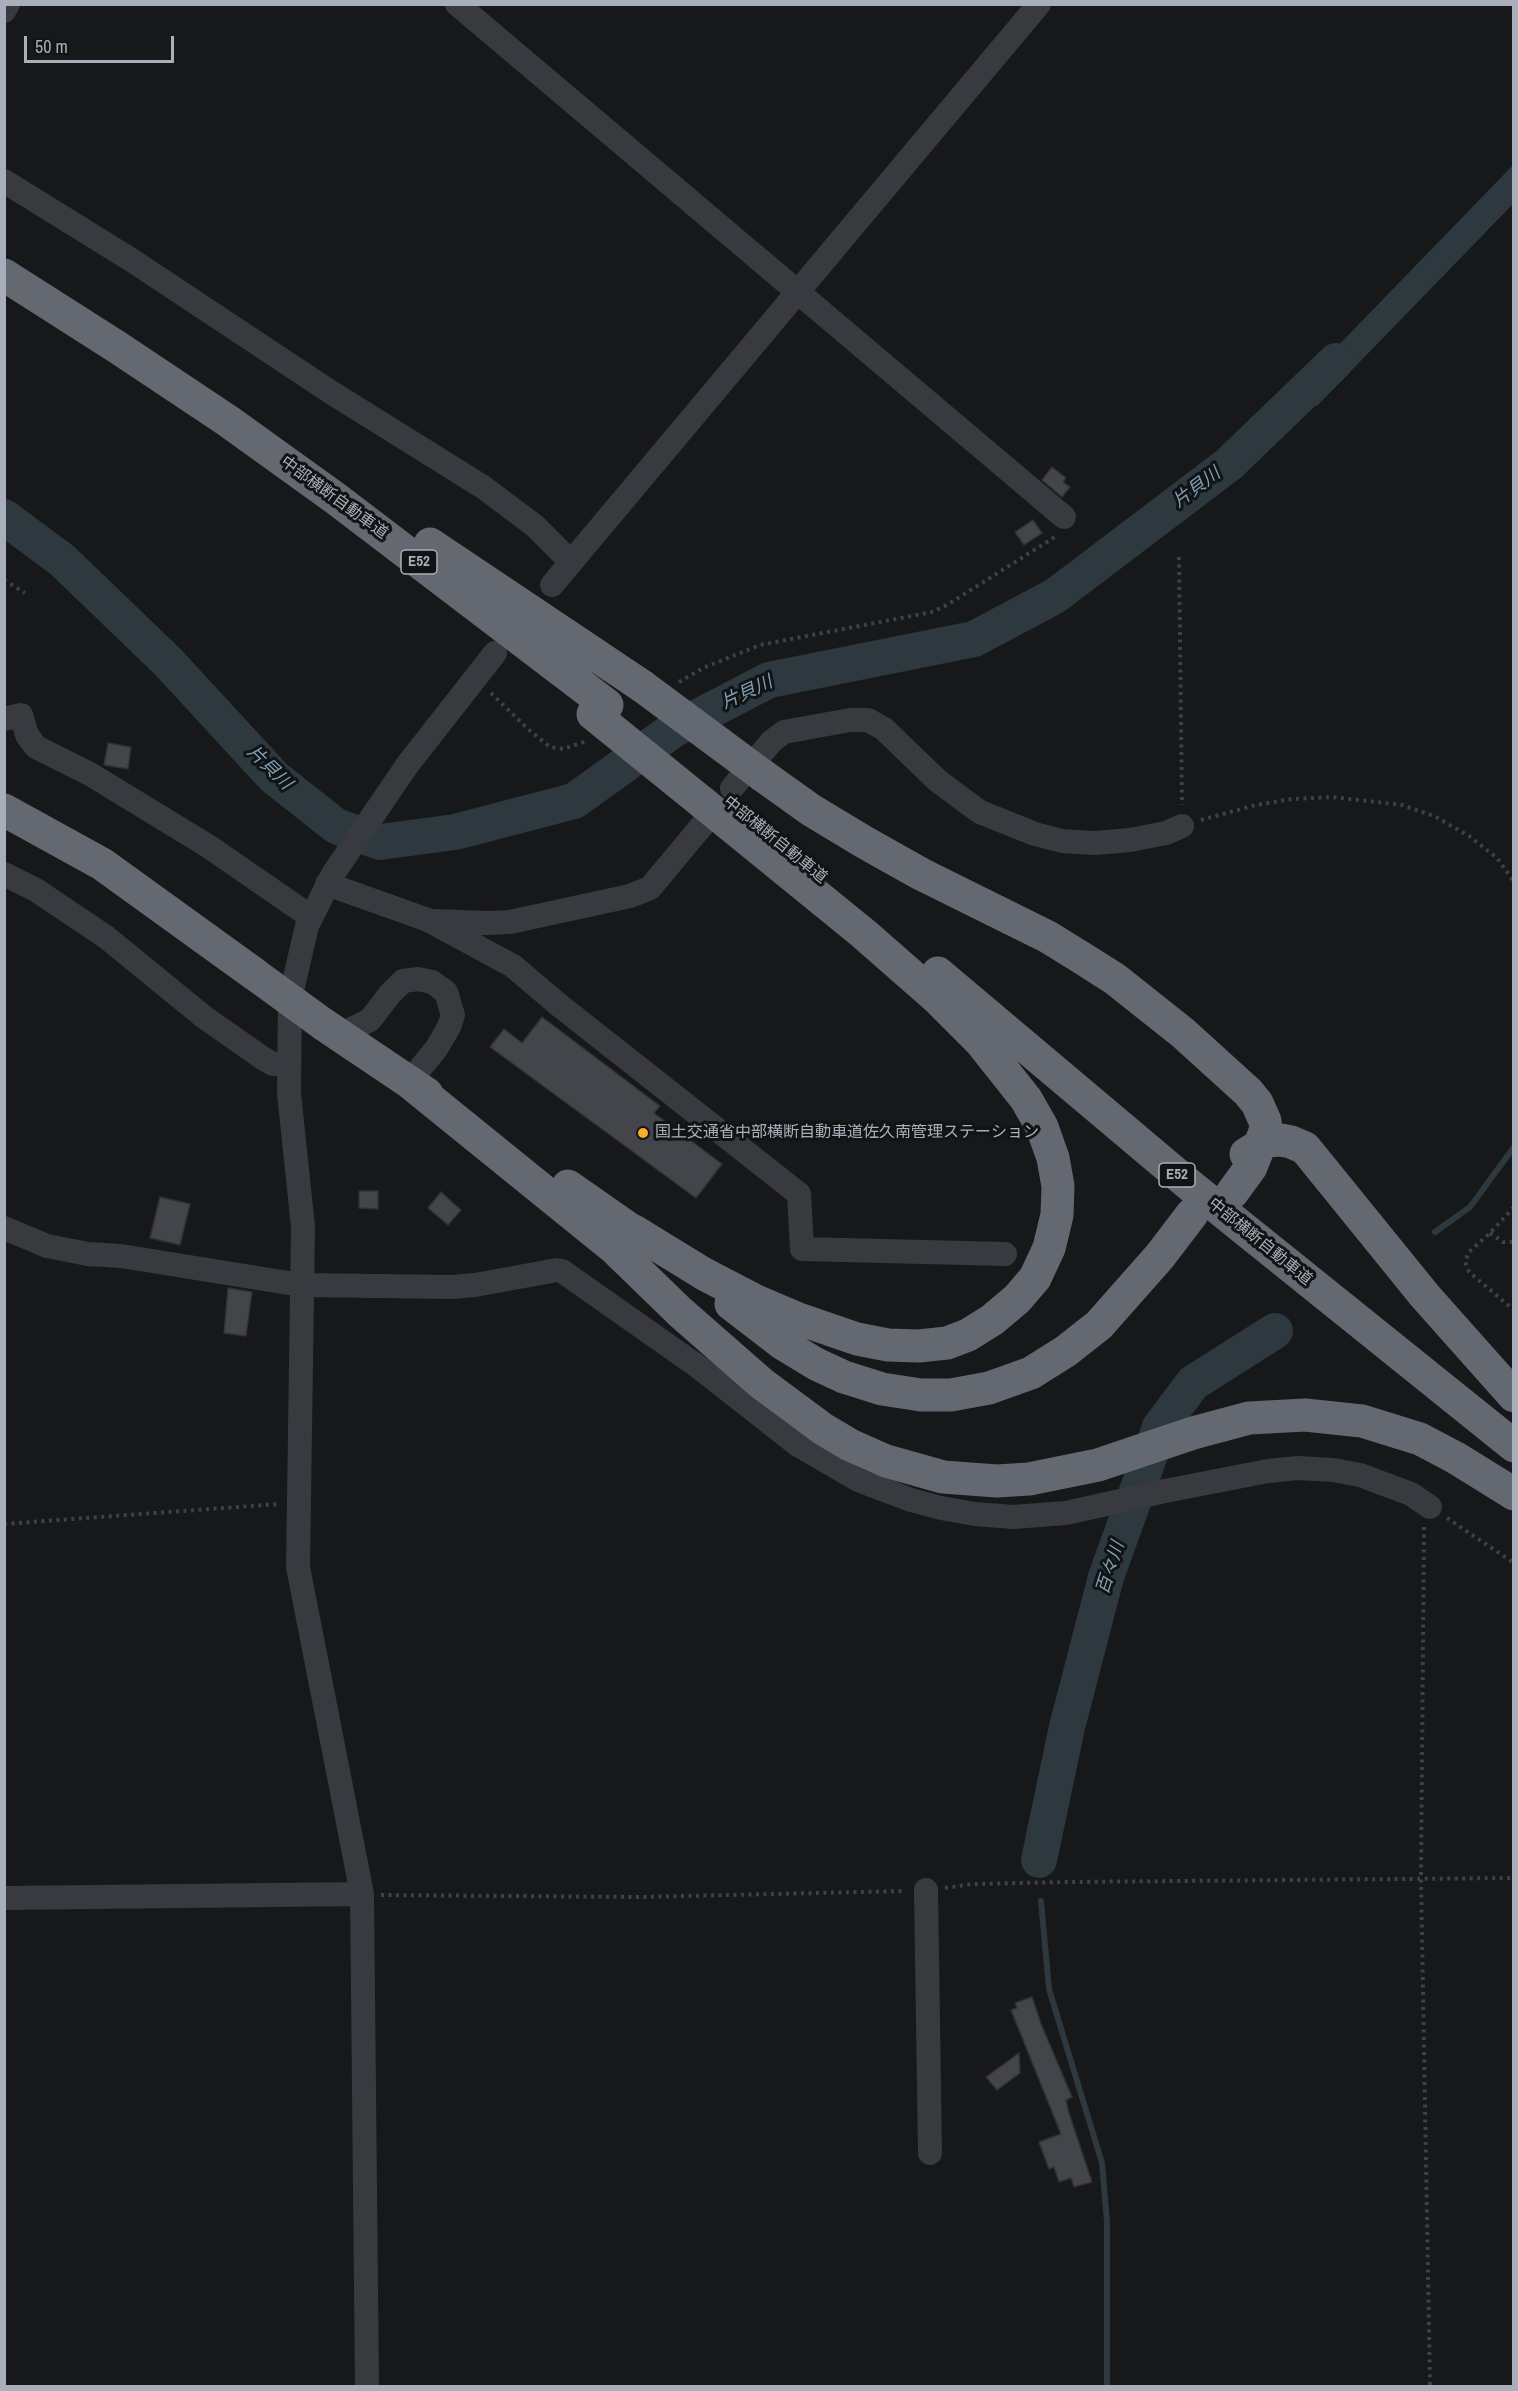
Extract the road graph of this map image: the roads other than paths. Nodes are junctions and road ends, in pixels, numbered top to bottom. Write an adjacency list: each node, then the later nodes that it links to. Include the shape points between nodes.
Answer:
1 (8, 4): 4 (street)
2 (457, 4): 7 (street)
3 (1039, 4): 7 (street)
4 (4, 11)
5 (4, 181): 10 (street, via 483,487 535,526)
6 (4, 275): 8 (highway, 中部横断自動車道 / E52)
7 (798, 291): 9 (street); 10 (street)
8 (228, 421): 14 (highway, 中部横断自動車道 / E52, via 499,621 597,719); 24 (highway, bridge, via 392,520 642,686 811,810 921,874 1048,938 1115,979 1183,1032 1248,1092 1265,1121)
9 (1064, 517)
10 (571, 562): 11 (street)
11 (552, 585)
12 (495, 653): 18 (street, via 386,794)
13 (4, 719): 19 (street, via 21,715 27,735 36,747 90,774 208,846)
14 (714, 801): 16 (street, via 784,732 868,720 884,729 938,781 972,806 1035,834 1095,843 1166,833); 20 (street, via 650,888 630,896 510,921); 28 (highway, via 937,998 980,1041 1026,1099 1042,1127 1058,1186 1057,1215 1049,1248 1035,1278 1017,1299 968,1335 919,1346 857,1339 796,1318); 32 (highway, 中部横断自動車道 / E52, via 970,999 1192,1187)
15 (4, 810): 21 (highway, bridge, via 102,864)
16 (1182, 826)
17 (4, 874): 22 (street, via 36,890 106,937 204,1017 264,1059)
18 (330, 879): 19 (street); 20 (street)
19 (311, 917): 22 (street, via 290,999)
20 (428, 920): 29 (street, via 513,966 799,1194 802,1249)
21 (332, 1029): 23 (highway); 23 (street, via 370,1020 403,981 432,982 446,992 453,1015 436,1049)
22 (287, 1064): 30 (street, via 302,1217)
23 (409, 1082): 28 (highway)
24 (1260, 1144): 25 (highway, via 1251,1167); 31 (highway, via 1281,1140 1305,1148 1425,1296)
25 (1225, 1187)
26 (1199, 1220): 28 (highway, via 1114,1334 1054,1382 983,1408 921,1414 842,1397 804,1378)
27 (4, 1228): 30 (street, via 46,1246)
28 (624, 1239): 33 (highway, via 680,1312 787,1403 850,1445 886,1461 943,1477 997,1481 1063,1474 1249,1418 1305,1414 1362,1421 1420,1439)
29 (1005, 1254)
30 (301, 1285): 34 (street, via 452,1287 562,1271 700,1368 798,1445 858,1480 911,1500 975,1515 1066,1513 1284,1469 1333,1470 1384,1483); 36 (street, via 298,1567)
31 (1514, 1396)
32 (1514, 1446)
33 (1514, 1494)
34 (1430, 1507)
35 (926, 1890): 38 (street)
36 (362, 1894): 37 (street); 39 (street)
37 (4, 1898)
38 (930, 2153)
39 (367, 2386)

